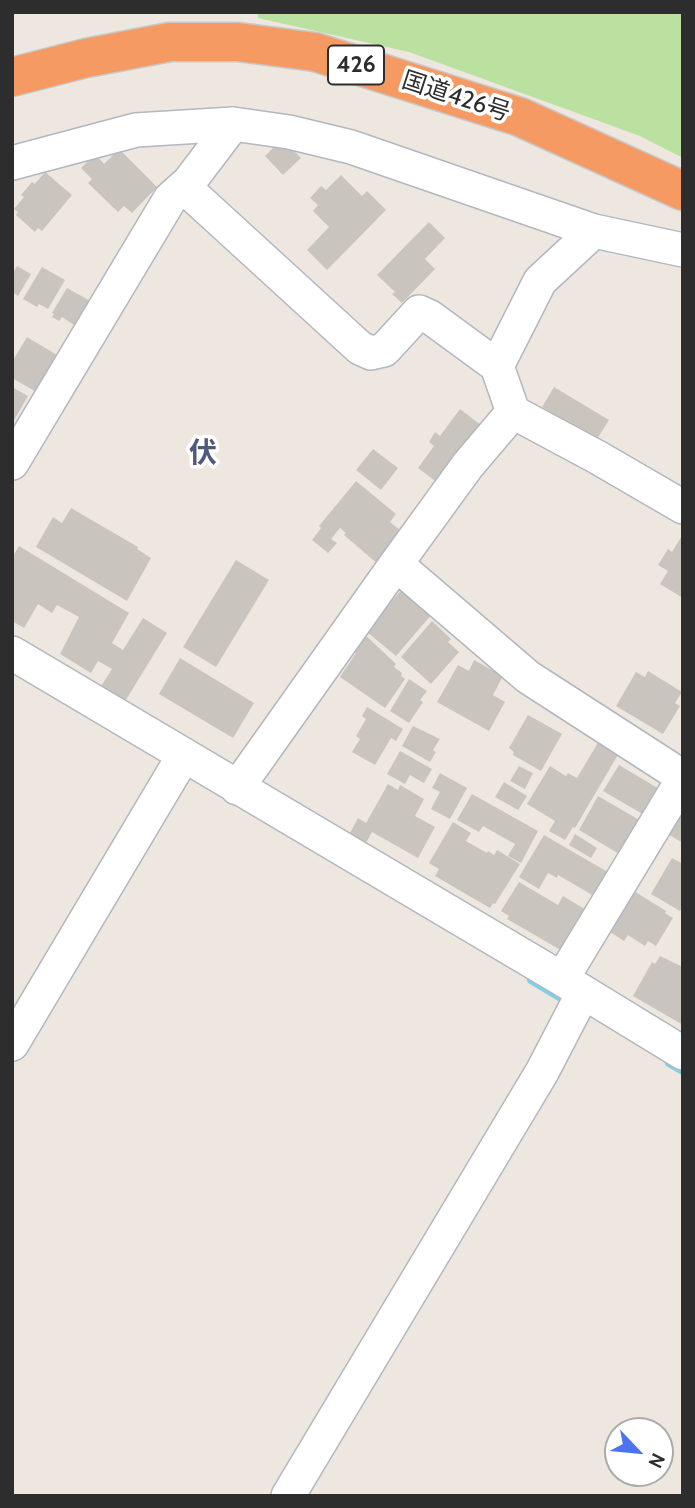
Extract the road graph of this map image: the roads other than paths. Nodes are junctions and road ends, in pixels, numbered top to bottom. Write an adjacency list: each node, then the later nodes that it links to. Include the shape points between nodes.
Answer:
1 (12, 77): 5 (highway, 国道426号 / 426, via 170,42 238,42 315,52 520,117)
2 (233, 124): 3 (street, via 136,130); 4 (street); 6 (street, via 351,147)
3 (12, 163)
4 (184, 187): 8 (street, via 360,348 371,353 384,350 419,313); 10 (street, via 170,199)
5 (683, 191)
6 (594, 231): 7 (street); 8 (street, via 540,281)
7 (683, 250)
8 (497, 366): 9 (street)
9 (513, 412): 11 (street); 12 (street)
10 (12, 463)
11 (683, 507)
12 (396, 564): 15 (street, via 528,677); 16 (street)
13 (12, 653): 14 (street)
14 (184, 755): 16 (street); 18 (street)
15 (683, 778): 17 (street)
16 (237, 788): 17 (street)
17 (573, 986): 19 (street); 20 (street, via 542,1072)
18 (12, 1044)
19 (683, 1053)
20 (288, 1496)

